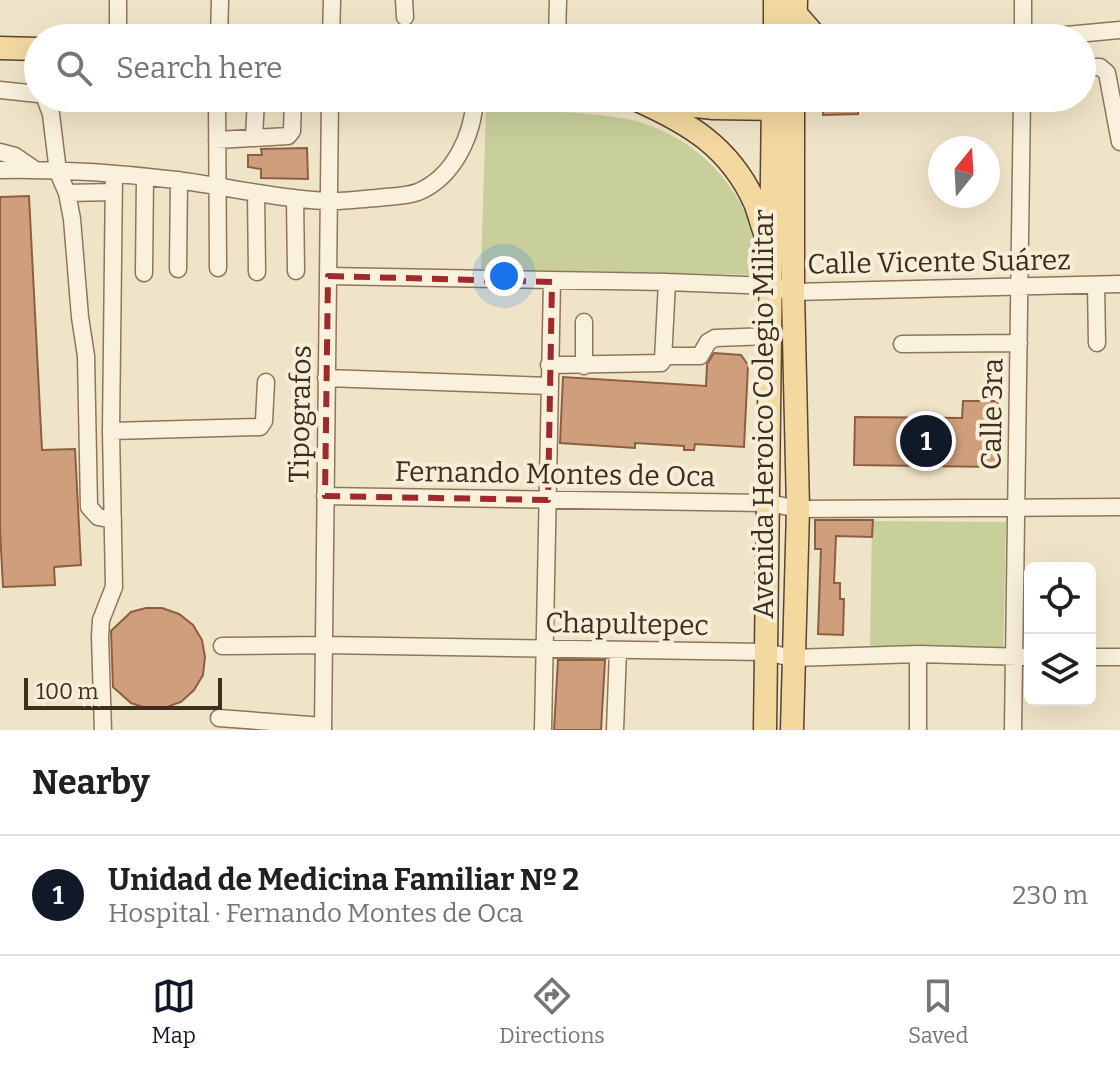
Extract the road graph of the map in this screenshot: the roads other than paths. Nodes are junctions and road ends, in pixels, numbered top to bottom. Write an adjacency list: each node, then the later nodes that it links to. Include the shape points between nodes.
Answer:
1 (118, 0): 8 (street)
2 (220, 0): 9 (street)
3 (332, 0): 10 (street)
4 (558, 0): 11 (street)
5 (775, 0): 12 (main road)
6 (1023, 0): 14 (street)
7 (796, 7): 13 (main road)
8 (118, 24)
9 (219, 24)
10 (331, 24)
11 (557, 24)
12 (775, 24)
13 (808, 24)
14 (1023, 24)
15 (1120, 30): 16 (street)
16 (1096, 32)
17 (0, 48): 18 (main road)
18 (24, 49)
19 (1096, 67): 34 (street, via 1107,73)
20 (0, 90): 21 (street)
21 (24, 93)
22 (50, 112): 38 (street)
23 (217, 112): 33 (street)
24 (255, 112): 32 (street)
25 (292, 112): 32 (street, via 290,134)
26 (330, 112): 47 (street, Tipografos)
27 (473, 112): 47 (street, via 460,152 433,184 407,195)
28 (661, 112): 48 (main road, via 689,125 722,153 756,204)
29 (782, 112): 48 (main road, Avenida Heroico Colegio Militar)
30 (783, 112): 61 (main road, Avenida Heroico Colegio Militar)
31 (1022, 112): 60 (street, Calle 3ra)
32 (254, 138): 33 (street)
33 (217, 140): 42 (street)
34 (1120, 142)
35 (0, 152): 36 (street)
36 (34, 169): 37 (street); 38 (street)
37 (0, 170)
38 (58, 172): 39 (street); 44 (street)
39 (114, 174): 40 (street); 43 (street)
40 (145, 177): 41 (street); 53 (street)
41 (179, 180): 42 (street); 50 (street)
42 (217, 187): 45 (street); 49 (street)
43 (114, 192): 44 (street); 73 (street)
44 (67, 193): 80 (street, via 86,364 89,507 98,517)
45 (256, 193): 46 (street); 52 (street)
46 (295, 198): 47 (street); 51 (street)
47 (328, 201): 54 (street, Tipografos)
48 (770, 247): 59 (main road, Avenida Heroico Colegio Militar)
49 (218, 268)
50 (178, 269)
51 (296, 271)
52 (257, 272)
53 (144, 273)
54 (328, 276): 55 (street, Calle Vicente Suárez); 70 (street, Tipografos)
55 (552, 282): 56 (street, Calle Vicente Suárez); 68 (street)
56 (667, 282): 59 (street, Calle Vicente Suárez); 67 (street)
57 (1120, 284): 58 (street, Calle Vicente Suárez)
58 (1096, 285): 60 (street, Calle Vicente Suárez); 65 (street)
59 (770, 286): 61 (street, Calle Vicente Suárez); 63 (main road, Avenida Heroico Colegio Militar)
60 (1018, 287): 61 (street, Calle Vicente Suárez); 64 (street, Calle 3ra)
61 (793, 292): 79 (main road, Avenida Heroico Colegio Militar)
62 (584, 322): 69 (street)
63 (770, 336): 67 (street, via 715,338 700,356); 76 (main road, Avenida Heroico Colegio Militar)
64 (1019, 343): 66 (street); 77 (street, Calle 3ra)
65 (1097, 343)
66 (902, 344)
67 (663, 356): 69 (street, via 656,365)
68 (549, 365): 69 (street); 72 (street)
69 (584, 366)
70 (326, 378): 72 (street); 74 (street, Tipografos)
71 (266, 382): 73 (street, via 260,427)
72 (549, 386): 75 (street)
73 (111, 431): 80 (street)
74 (325, 496): 75 (street, Fernando Montes de Oca); 81 (street, Tipografos)
75 (548, 500): 76 (street, Fernando Montes de Oca); 83 (street)
76 (769, 503): 79 (street, Fernando Montes de Oca); 85 (main road, Avenida Heroico Colegio Militar)
77 (1017, 507): 78 (street, Fernando Montes de Oca); 79 (street, Fernando Montes de Oca); 87 (street, Calle 3ra)
78 (1120, 507)
79 (798, 509): 90 (main road, Avenida Heroico Colegio Militar)
80 (113, 520): 95 (street, via 114,587 100,637)
81 (324, 645): 82 (street, Chapultepec); 83 (street, Chapultepec); 94 (street, Tipografos)
82 (222, 646)
83 (544, 649): 84 (street, Chapultepec); 96 (street)
84 (618, 650): 85 (street, Chapultepec); 97 (street)
85 (766, 652): 90 (street, Chapultepec); 98 (main road, Avenida Heroico Colegio Militar)
86 (918, 654): 87 (street, Chapultepec); 90 (street, Chapultepec); 100 (street)
87 (1023, 657): 101 (street, Calle 3ra)
88 (1096, 657): 89 (street)
89 (1120, 657)
90 (792, 658): 99 (main road, Avenida Heroico Colegio Militar)
91 (219, 718): 92 (street)
92 (245, 725): 93 (street)
93 (285, 726): 94 (street)
94 (323, 728)
95 (103, 730)
96 (543, 730)
97 (615, 730)
98 (765, 730)
99 (792, 730)
100 (918, 730)
101 (1013, 730)

